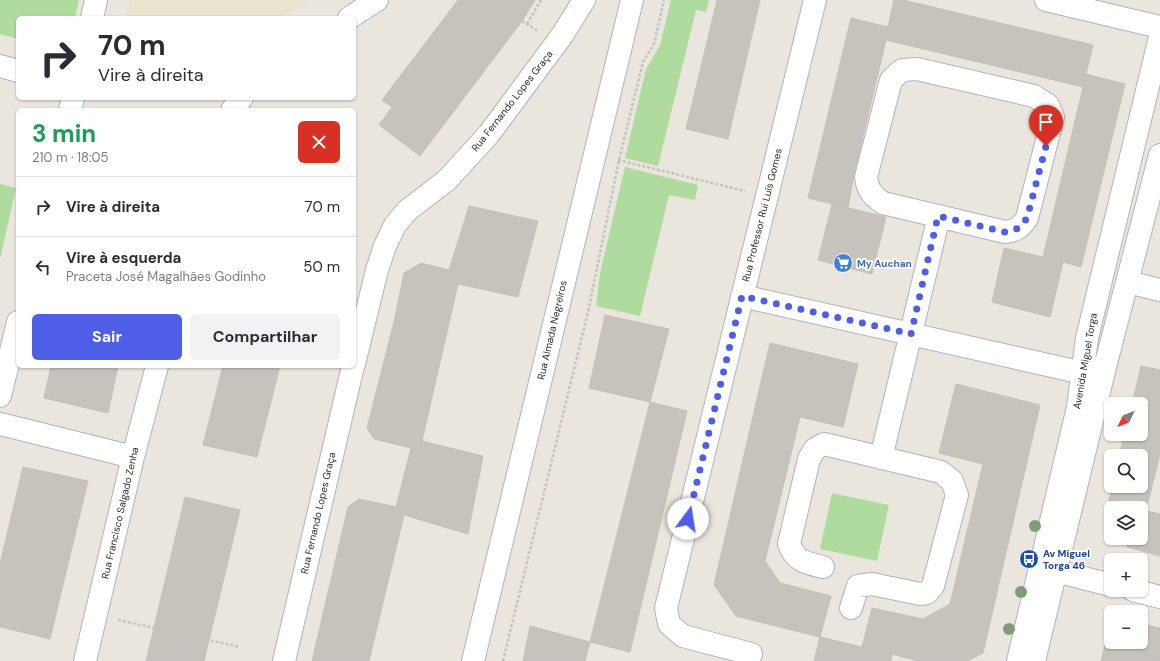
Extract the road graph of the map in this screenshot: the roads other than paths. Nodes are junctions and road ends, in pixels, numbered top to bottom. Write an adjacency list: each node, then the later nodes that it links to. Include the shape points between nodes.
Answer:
1 (96, 0): 7 (street)
2 (377, 0): 8 (street)
3 (584, 0): 22 (street, Rua Fernando Lopes Graça, via 543,64 489,134 447,180 408,210 395,225 377,270)
4 (632, 0): 39 (street, Rua Almada Negreiros)
5 (815, 0): 19 (street, Rua Professor Rui Luís Gomes)
6 (1046, 0): 9 (street)
7 (92, 16)
8 (352, 16)
9 (1160, 27)
10 (1160, 37): 25 (street, Avenida Miguel Torga, via 1087,338)
11 (0, 66): 12 (street)
12 (16, 70)
13 (240, 100): 14 (street)
14 (234, 108)
15 (1160, 155): 17 (street, Avenida Miguel Torga)
16 (938, 216): 16 (street, via 1005,232 1014,231 1022,225 1027,218 1054,117 1048,105 1034,96 917,69 902,70 891,80 866,177 867,187 873,196 883,203); 21 (street)
17 (1128, 282): 18 (street); 31 (street, Avenida Miguel Torga)
18 (1160, 290)
19 (742, 296): 21 (street); 36 (street, Rua Professor Rui Luís Gomes, via 666,608 669,624 683,636)
20 (16, 330): 26 (street)
21 (911, 334): 25 (street); 29 (street)
22 (356, 357)
23 (156, 368): 28 (street, Rua Francisco Salgado Zenha)
24 (353, 368): 38 (street, Rua Fernando Lopes Graça)
25 (1083, 373): 31 (street, Avenida Miguel Torga)
26 (0, 396)
27 (0, 424): 28 (street)
28 (133, 457): 37 (street, Rua Francisco Salgado Zenha)
29 (881, 458): 30 (street, via 824,444 815,449 809,459 789,544 801,562); 35 (street, via 941,472 952,481 957,495 933,586 927,593 920,594 872,584 858,586)
30 (823, 567)
31 (1048, 569): 32 (street); 40 (street, Avenida Miguel Torga); 41 (street, Avenida Miguel Torga)
32 (1104, 583)
33 (1148, 594): 34 (street)
34 (1160, 597)
35 (851, 608)
36 (750, 654)
37 (85, 661)
38 (284, 661)
39 (473, 661)
40 (1018, 661)
41 (1034, 661)

